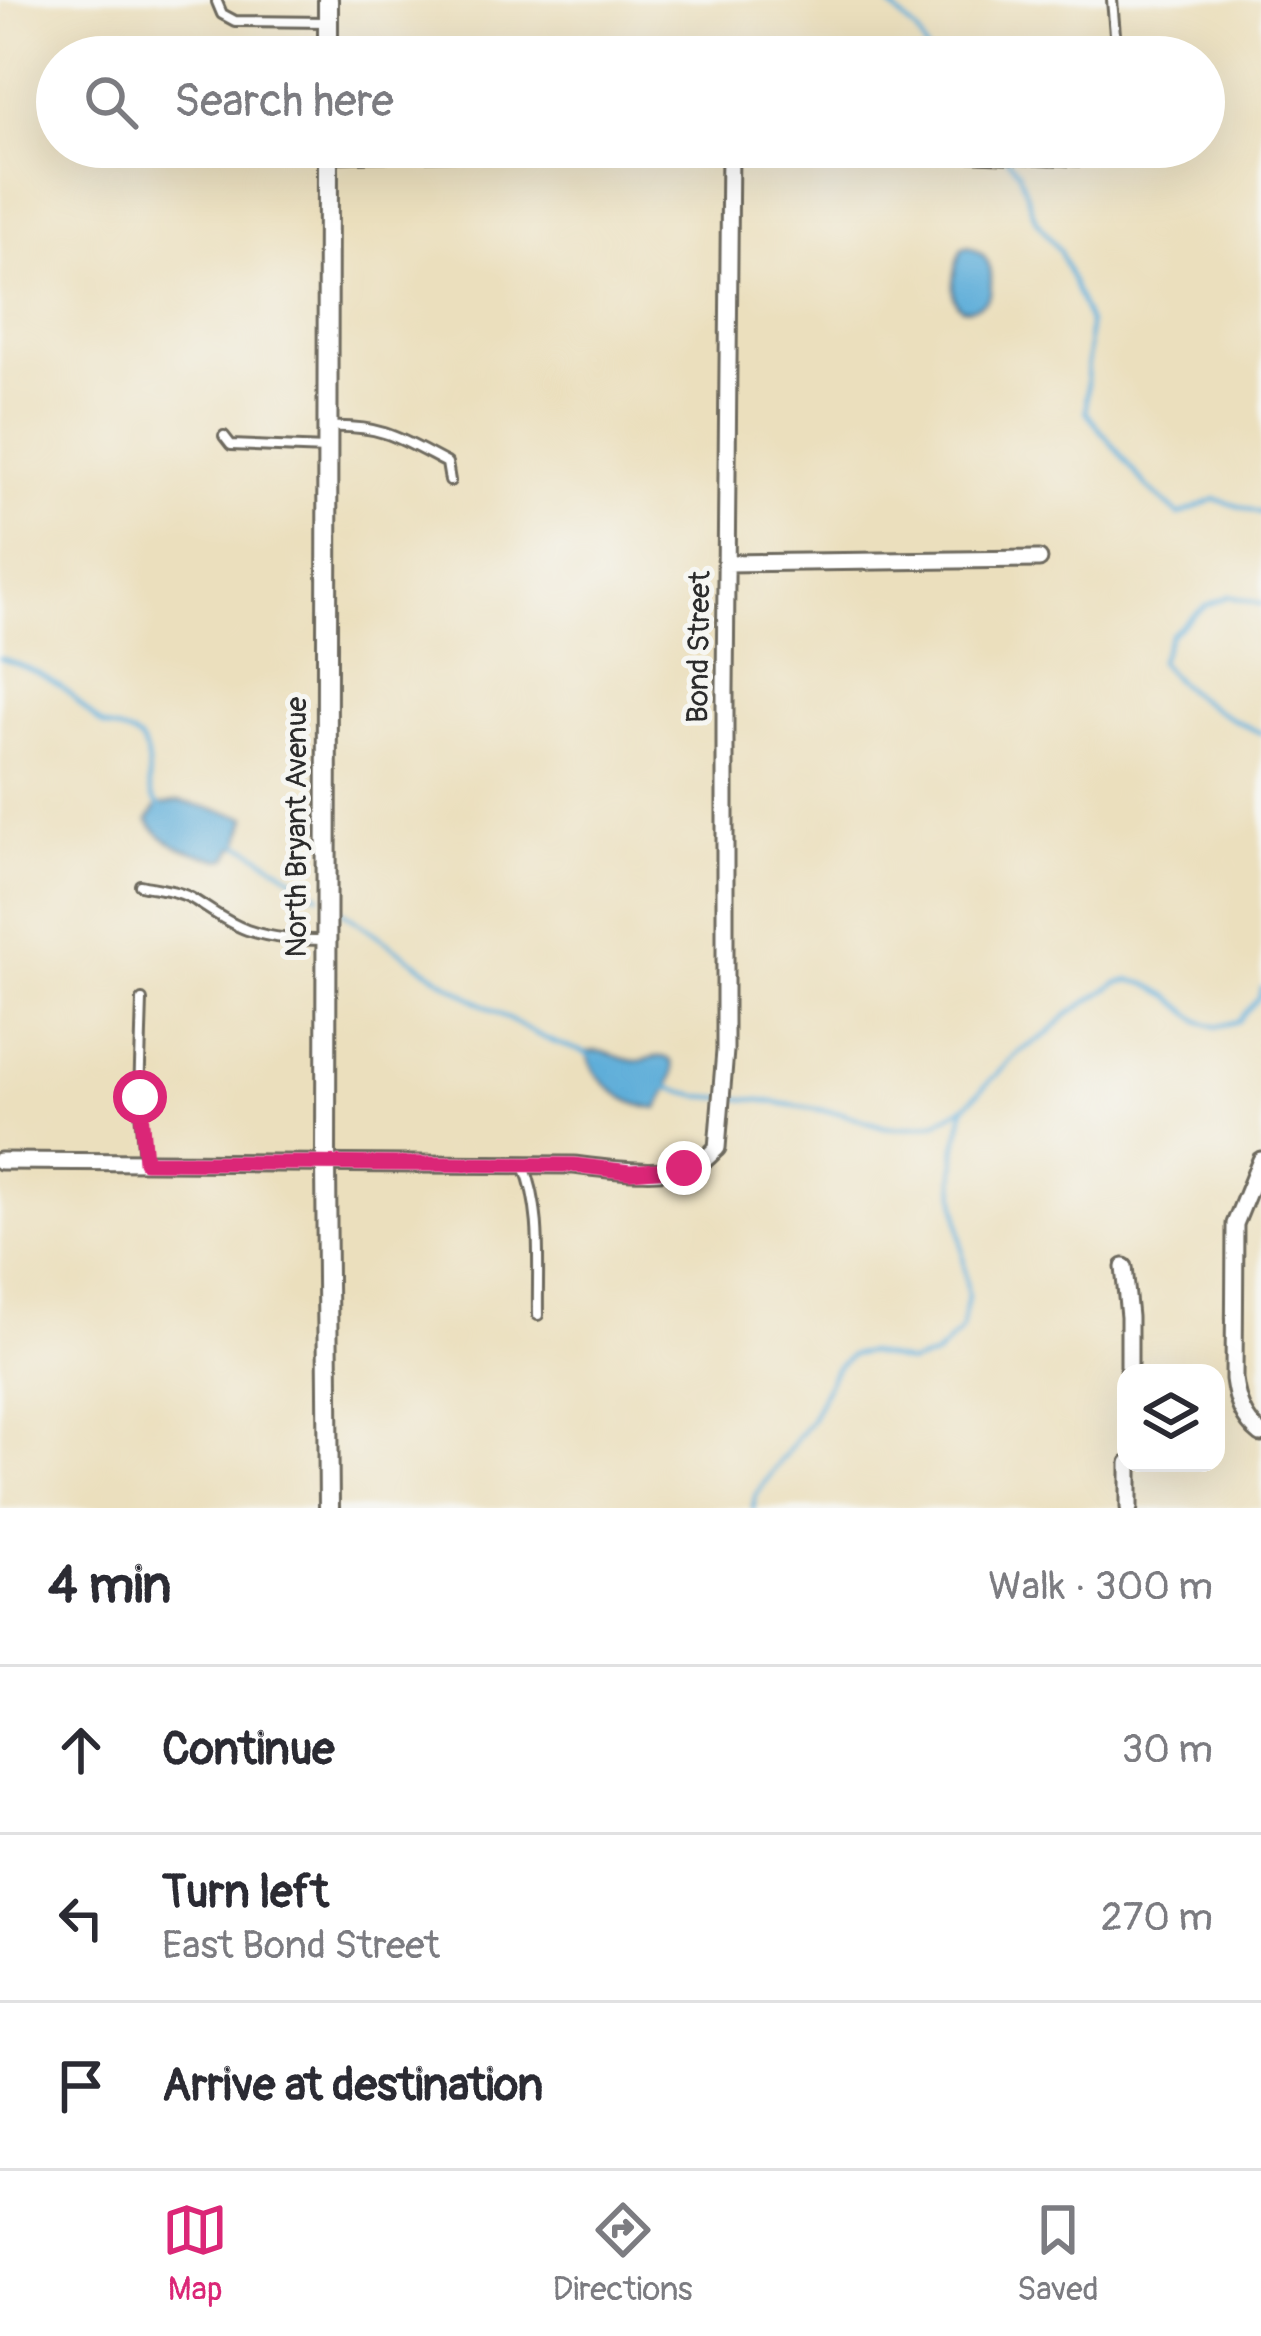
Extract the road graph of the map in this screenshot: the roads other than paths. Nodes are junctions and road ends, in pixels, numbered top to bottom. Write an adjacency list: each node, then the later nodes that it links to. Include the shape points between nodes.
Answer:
1 (328, 0): 4 (street)
2 (1112, 0): 6 (lane)
3 (217, 2): 4 (lane, via 235,21)
4 (328, 22): 5 (street)
5 (328, 36)
6 (1115, 36)
7 (328, 168): 9 (street, North Bryant Avenue)
8 (730, 168): 14 (street, Bond Street)
9 (327, 428): 11 (street, North Bryant Avenue); 12 (lane, via 396,435 447,463)
10 (224, 436): 11 (lane, via 231,445)
11 (327, 449): 16 (street, North Bryant Avenue)
12 (450, 481)
13 (1040, 559): 14 (street)
14 (727, 563): 22 (street, Bond Street, via 717,1148 684,1168)
15 (140, 885): 16 (lane, via 195,899 243,929)
16 (326, 940): 21 (street, North Bryant Avenue)
17 (142, 1000): 20 (lane)
18 (1261, 1160): 26 (street, via 1235,1224 1234,1379 1244,1416)
19 (0, 1161): 20 (street)
20 (145, 1162): 21 (street)
21 (326, 1163): 22 (street); 28 (street, North Bryant Avenue)
22 (524, 1165): 24 (lane)
23 (1124, 1267): 25 (street)
24 (538, 1315)
25 (1129, 1364)
26 (1261, 1434)
27 (1129, 1472): 29 (street)
28 (328, 1508)
29 (1129, 1508)

